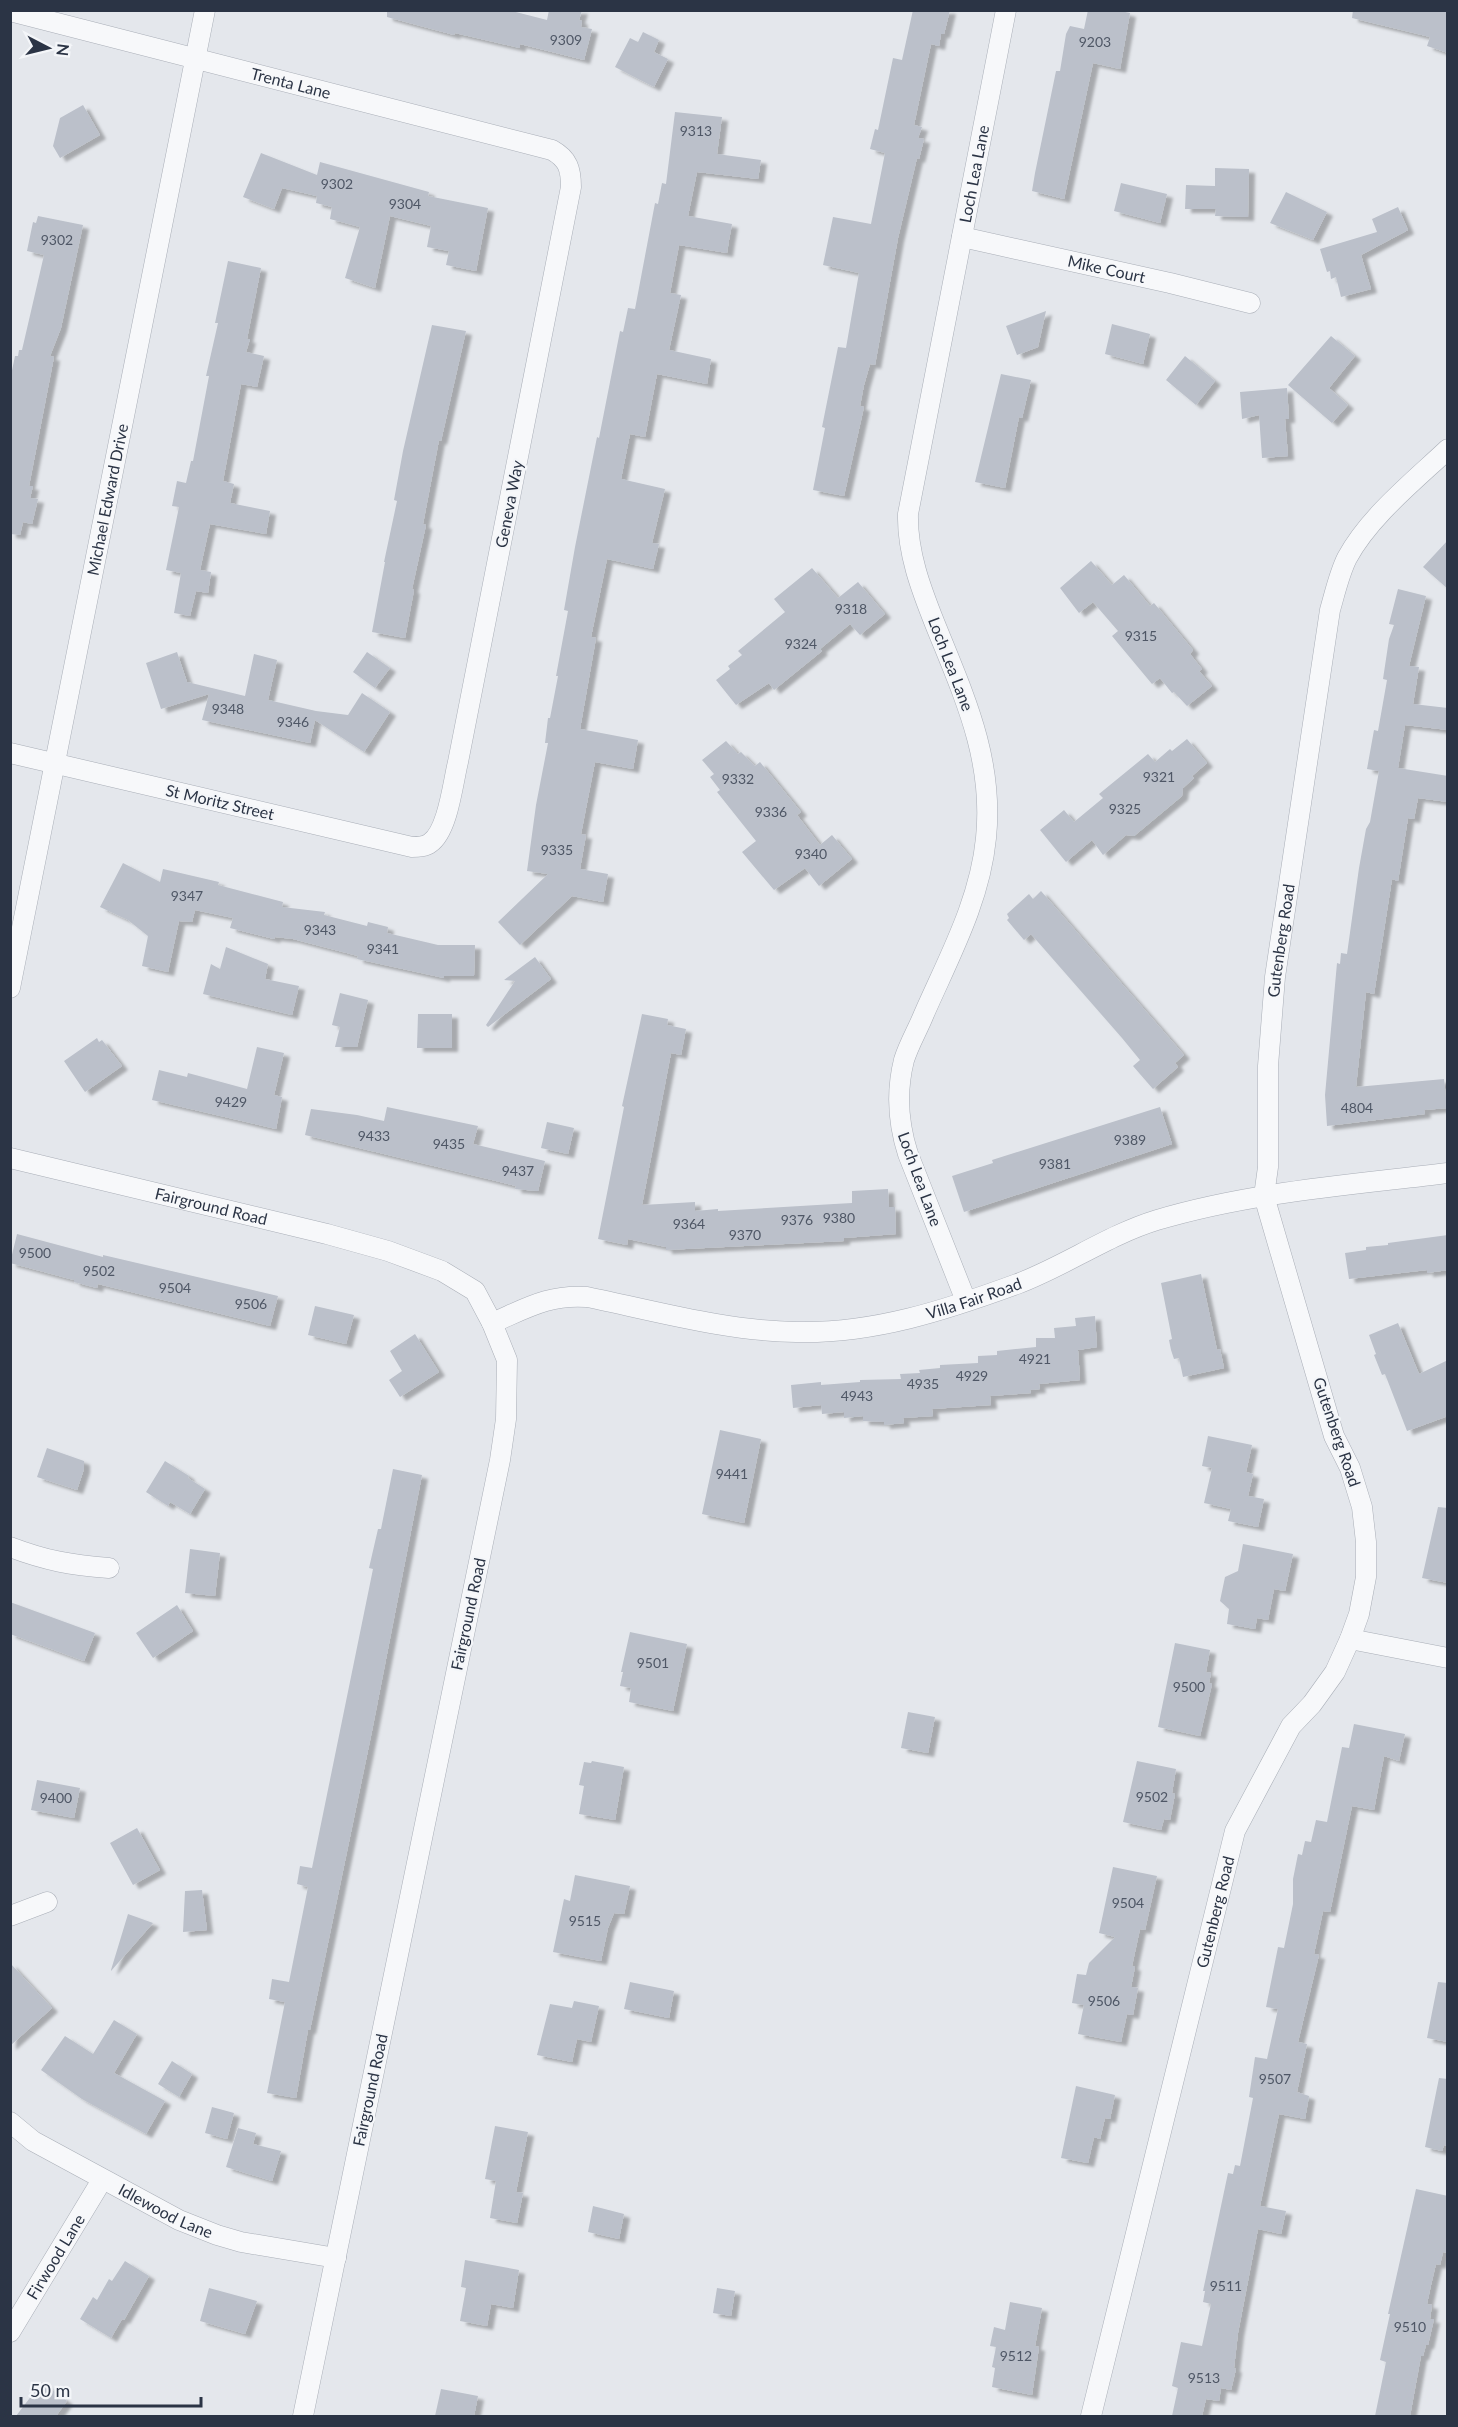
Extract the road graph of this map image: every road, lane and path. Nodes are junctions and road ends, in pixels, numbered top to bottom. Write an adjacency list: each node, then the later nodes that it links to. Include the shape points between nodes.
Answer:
1 (205, 10): 4 (street, Michael Edward Drive)
2 (1006, 10): 6 (street, Loch Lea Lane)
3 (10, 11): 4 (street, Trenta Lane)
4 (196, 58): 5 (street, Trenta Lane, via 552,150); 10 (street, Michael Edward Drive)
5 (566, 160): 11 (street, Geneva Way, via 571,187 458,762 445,820)
6 (962, 237): 7 (street, Mike Court); 16 (street, Loch Lea Lane, via 908,514 908,532 920,585 979,741 988,812 981,870 971,908 905,1059 898,1112 908,1154)
7 (1250, 303)
8 (1448, 449): 15 (street, Gutenberg Road, via 1360,538 1341,572 1330,610 1275,977)
9 (10, 753): 10 (street, St Moritz Street)
10 (55, 764): 11 (street, St Moritz Street, via 412,847); 12 (street, Michael Edward Drive)
11 (430, 843)
12 (10, 988)
13 (10, 1158): 17 (street, Fairground Road, via 327,1234 415,1260 475,1291)
14 (1448, 1173): 15 (street, Villa Fair Road)
15 (1264, 1196): 16 (street, Villa Fair Road, via 1153,1221 1019,1283); 20 (street, Gutenberg Road, via 1335,1436 1362,1507 1366,1577)
16 (966, 1301): 17 (street, Villa Fair Road, via 873,1327 798,1333 747,1329 565,1295)
17 (492, 1323): 26 (street, Fairground Road, via 507,1360 506,1419 500,1460)
18 (10, 1547): 19 (street, via 62,1564)
19 (109, 1568)
20 (1350, 1640): 21 (street); 29 (street, Gutenberg Road, via 1335,1672 1291,1726 1235,1831)
21 (1448, 1658)
22 (47, 1902): 23 (street)
23 (10, 1916)
24 (10, 2122): 25 (street, Idlewood Lane, via 33,2141)
25 (102, 2180): 26 (street, Idlewood Lane, via 217,2235); 27 (street, Firwood Lane)
26 (336, 2259): 28 (street, Fairground Road)
27 (10, 2332)
28 (303, 2416)
29 (1091, 2416)

